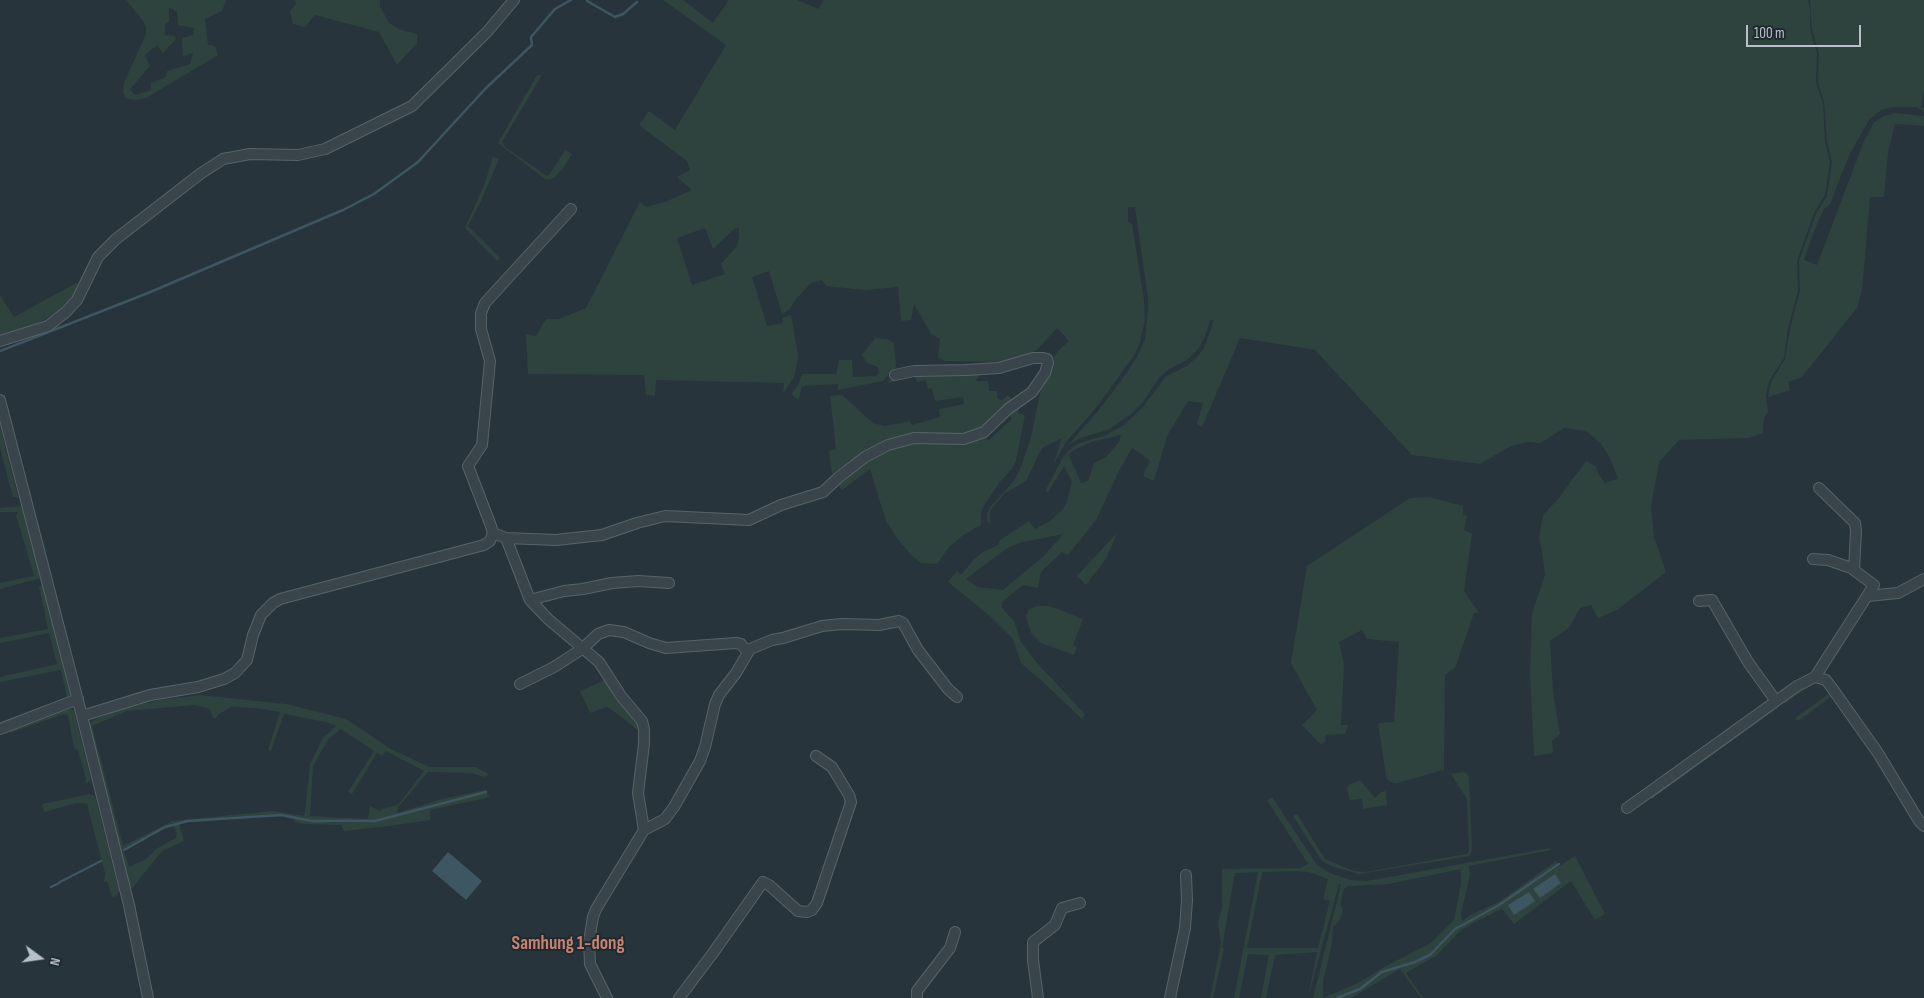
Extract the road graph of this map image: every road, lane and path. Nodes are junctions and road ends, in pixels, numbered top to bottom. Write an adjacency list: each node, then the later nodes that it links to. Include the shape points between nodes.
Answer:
1 (514, 0): 3 (street, via 487,32 412,106 325,149 298,155 250,154 224,159 116,239 98,257 77,300 66,312 48,326)
2 (571, 209): 7 (street, via 484,303 480,313 490,361 482,445 468,466)
3 (0, 341)
4 (895, 375): 8 (street, via 914,371 999,368 1032,358 1043,358 1048,363 1032,392 984,432 964,439 914,438 888,444 865,457 823,492 781,505 749,520 665,516 602,535 556,540)
5 (0, 400): 21 (street)
6 (1819, 488): 10 (street, via 1855,523)
7 (492, 533): 8 (street); 23 (street, via 490,541 484,545 280,599 262,615 247,660 224,679 150,695)
8 (506, 538): 14 (street)
9 (1813, 560): 10 (street, via 1841,563)
10 (1854, 570): 13 (street, via 1874,585)
11 (1924, 579): 13 (street, via 1898,593)
12 (669, 583): 14 (street, via 612,583)
13 (1867, 596): 18 (street)
14 (530, 600): 16 (street)
15 (1698, 601): 22 (street, via 1712,600 1748,662)
16 (582, 648): 17 (street, via 598,634 613,630 666,648 736,643); 19 (street); 28 (street, via 599,662 643,725 645,734 638,793)
17 (747, 652): 20 (street, via 772,640 822,626 879,625 899,621 948,689); 28 (street, via 719,695 700,762 674,807 665,819)
18 (1815, 677): 22 (street); 27 (street, via 1826,680 1832,688)
19 (520, 684)
20 (958, 696)
21 (78, 699): 23 (street); 24 (street)
22 (1776, 701): 26 (street)
23 (82, 716): 32 (street, via 129,905)
24 (0, 729)
25 (816, 756): 34 (street, via 832,767 851,802 817,903 812,910 798,911 763,882)
26 (1626, 808)
27 (1924, 826)
28 (644, 830): 33 (street, via 593,917 590,964)
29 (1186, 875): 37 (street, via 1185,928)
30 (1080, 903): 36 (street, via 1062,908 1055,925 1032,942)
31 (955, 932): 35 (street, via 950,948 917,991)
32 (148, 998)
33 (607, 998)
34 (679, 998)
35 (917, 998)
36 (1038, 998)
37 (1170, 998)

